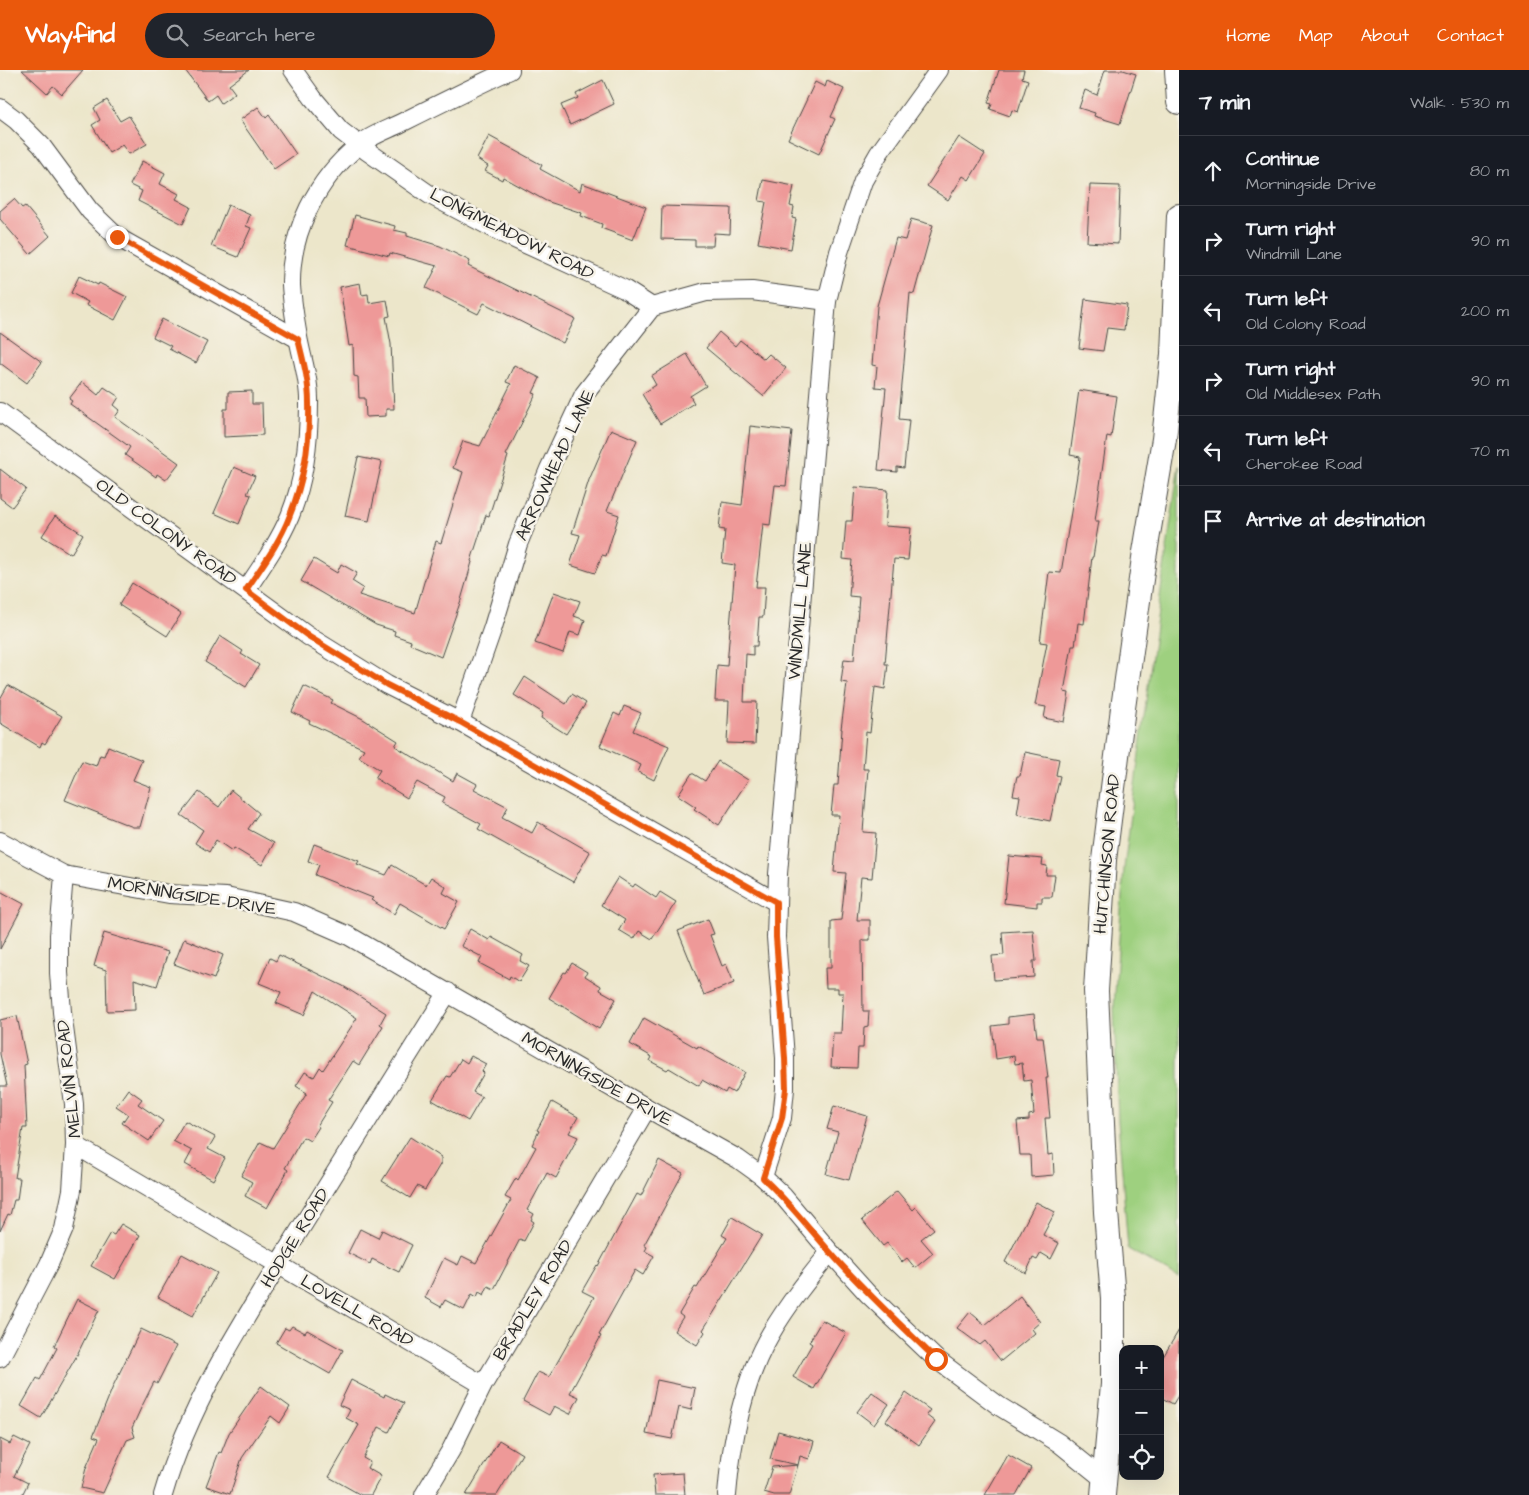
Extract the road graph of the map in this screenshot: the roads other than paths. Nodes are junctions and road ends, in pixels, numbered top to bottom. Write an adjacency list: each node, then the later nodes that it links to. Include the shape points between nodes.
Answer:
1 (293, 70): 7 (street, LONGMEADOW ROAD, via 341,131)
2 (510, 70): 7 (street)
3 (939, 70): 9 (street, WINDMILL LANE, via 879,153 863,181 839,252)
4 (1177, 70): 5 (street)
5 (1179, 102)
6 (0, 108): 11 (street, via 41,145 90,211 117,237)
7 (359, 145): 10 (street, LONGMEADOW ROAD, via 430,195 506,235 624,289); 11 (street, via 334,169 314,198 301,226 293,255 291,284)
8 (1179, 216): 26 (street, HUTCHINSON ROAD, via 1173,354 1164,439 1144,558 1104,860 1097,981 1106,1212 1113,1298 1114,1384)
9 (828, 301): 10 (street, via 752,291 706,292); 17 (street, WINDMILL LANE)
10 (652, 307): 14 (street, ARROWHEAD LANE, via 584,394 553,461 518,544)
11 (298, 339): 13 (street, via 310,402 303,473 290,515)
12 (0, 412): 13 (street, OLD COLONY ROAD)
13 (246, 590): 14 (street, OLD COLONY ROAD, via 308,636 387,685)
14 (460, 722): 17 (street, OLD COLONY ROAD)
15 (0, 841): 16 (street, MORNINGSIDE DRIVE)
16 (64, 875): 18 (street, MORNINGSIDE DRIVE, via 169,894 226,897 294,912 349,936); 20 (street, MELVIN ROAD, via 59,973)
17 (776, 902): 21 (street, WINDMILL LANE, via 786,1089 782,1118)
18 (448, 992): 19 (street, MORNINGSIDE DRIVE); 23 (street, HODGE ROAD)
19 (647, 1108): 21 (street, MORNINGSIDE DRIVE, via 731,1155); 25 (street, BRADLEY ROAD)
20 (76, 1145): 23 (street, LOVELL ROAD); 24 (street, MELVIN ROAD, via 64,1229)
21 (763, 1178): 22 (street, MORNINGSIDE DRIVE, via 784,1196)
22 (830, 1252): 26 (street, MORNINGSIDE DRIVE, via 868,1294 936,1359 999,1406 1059,1444); 29 (street, via 770,1334 747,1385 729,1467)
23 (278, 1265): 25 (street, LOVELL ROAD); 27 (street, HODGE ROAD, via 200,1402)
24 (0, 1358)
25 (483, 1385): 28 (street, BRADLEY ROAD, via 451,1450)
26 (1104, 1488)
27 (163, 1495)
28 (424, 1495)
29 (727, 1495)

